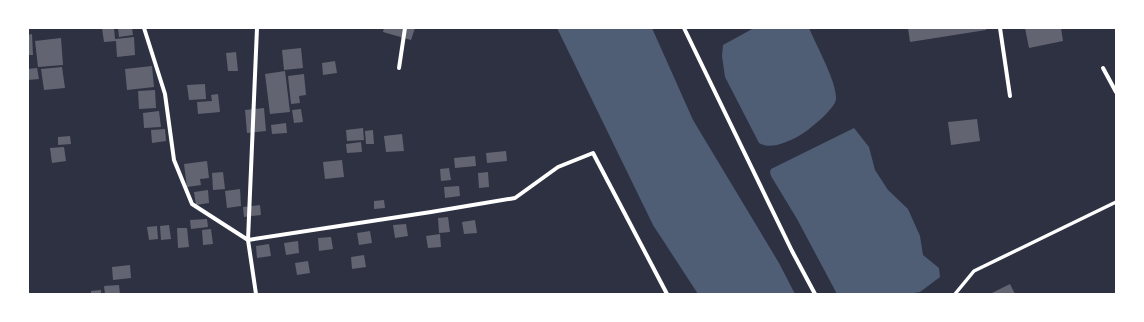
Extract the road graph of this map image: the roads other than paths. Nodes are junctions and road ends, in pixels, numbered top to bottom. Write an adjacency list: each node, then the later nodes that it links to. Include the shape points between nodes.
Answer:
1 (144, 28): 11 (street, via 165,94 174,160 192,204)
2 (257, 28): 11 (street)
3 (405, 28): 6 (street)
4 (684, 28): 14 (street)
5 (1000, 28): 9 (street)
6 (399, 68)
7 (1103, 68): 8 (street)
8 (1116, 92)
9 (1010, 96)
10 (1116, 202): 15 (street, via 974,271)
11 (248, 240): 12 (street); 13 (street, via 516,198 558,167 593,153)
12 (256, 294)
13 (667, 294)
14 (815, 294)
15 (955, 294)

